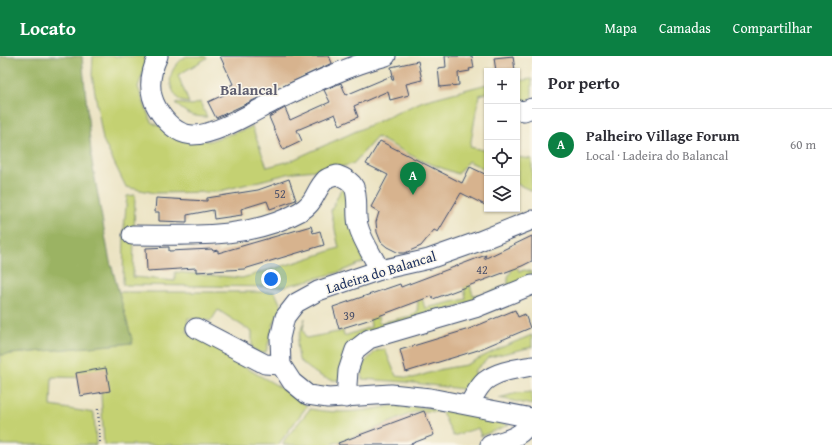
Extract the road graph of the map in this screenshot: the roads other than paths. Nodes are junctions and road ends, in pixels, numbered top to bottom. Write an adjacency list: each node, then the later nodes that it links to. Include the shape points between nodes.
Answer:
1 (158, 56): 2 (street, via 150,80 152,99 162,116 173,127 191,135 218,129 308,85)
2 (386, 56)
3 (532, 108): 4 (street)
4 (520, 110)
5 (532, 220): 7 (street, Ladeira do Balancal, via 436,256)
6 (132, 235): 7 (street, via 218,235 251,230 294,215 308,207 326,179 337,175 354,186 357,195 358,226)
7 (380, 270): 10 (street, Ladeira do Balancal, via 318,291 296,303 285,317 280,338)
8 (532, 284): 12 (street, via 475,308 369,339 355,350 348,371)
9 (196, 328): 10 (street, via 265,364)
10 (281, 365): 12 (street, via 292,382 308,394)
11 (532, 366): 13 (street, via 509,370 484,382)
12 (346, 398): 13 (street, via 391,394)
13 (469, 404): 14 (street)
14 (532, 418): 15 (street, via 527,429 514,437)
15 (490, 445)

